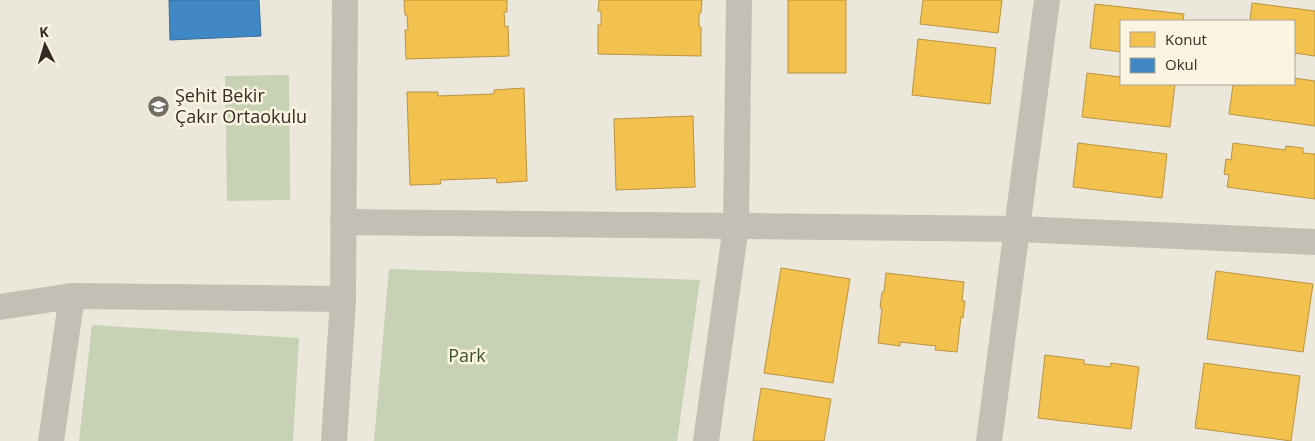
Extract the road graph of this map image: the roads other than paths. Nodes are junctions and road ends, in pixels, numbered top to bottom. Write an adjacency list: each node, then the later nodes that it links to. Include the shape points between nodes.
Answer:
1 (345, 0): 4 (street)
2 (739, 0): 5 (street)
3 (1047, 0): 6 (street)
4 (344, 222): 5 (street); 9 (street)
5 (736, 226): 6 (street); 13 (street)
6 (1018, 229): 7 (street); 14 (street)
7 (1315, 242)
8 (72, 296): 9 (street); 10 (street); 11 (street)
9 (343, 299): 12 (street)
10 (0, 307)
11 (51, 441)
12 (334, 441)
13 (706, 441)
14 (989, 441)

